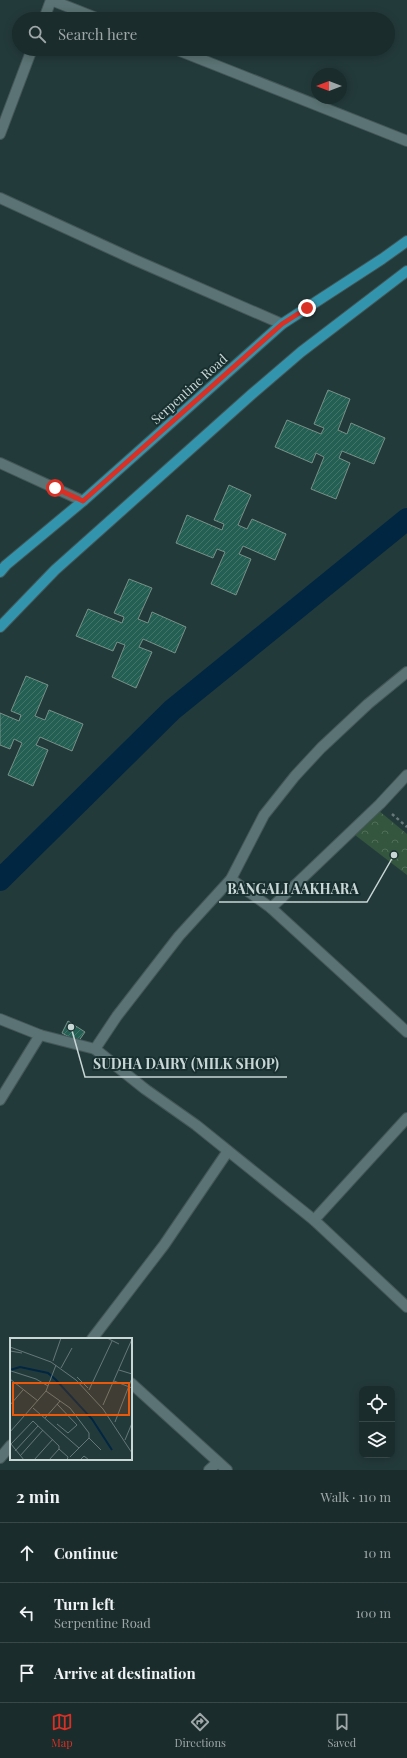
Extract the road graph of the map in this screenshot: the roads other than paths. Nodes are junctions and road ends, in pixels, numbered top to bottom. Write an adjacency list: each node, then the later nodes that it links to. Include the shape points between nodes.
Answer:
1 (51, 0): 2 (street); 3 (street)
2 (47, 12)
3 (81, 12)
4 (29, 56): 6 (street)
5 (192, 56): 7 (street)
6 (0, 134)
7 (407, 142)
8 (0, 198): 11 (street)
9 (407, 241): 11 (main road, Serpentine Road)
10 (407, 271): 15 (main road, via 301,352 252,394 55,570)
11 (282, 324): 13 (main road, Serpentine Road)
12 (0, 463): 13 (street)
13 (83, 501): 14 (main road, Serpentine Road)
14 (0, 572)
15 (0, 627)
16 (407, 672): 18 (street, via 368,704 295,776 264,815)
17 (407, 775): 19 (street)
18 (231, 879): 19 (street); 23 (street, via 179,936)
19 (271, 908): 21 (street)
20 (0, 1019): 22 (street)
21 (407, 1032)
22 (40, 1035): 23 (street); 24 (street)
23 (95, 1048): 26 (street)
24 (0, 1100)
25 (407, 1118): 27 (street)
26 (228, 1151): 27 (street); 29 (street, via 164,1245)
27 (314, 1220): 28 (street)
28 (407, 1307)
29 (93, 1338)
30 (132, 1384): 33 (street)
31 (10, 1446): 32 (street)
32 (0, 1458)
33 (218, 1462): 34 (street); 35 (street)
34 (209, 1470)
35 (228, 1470)

